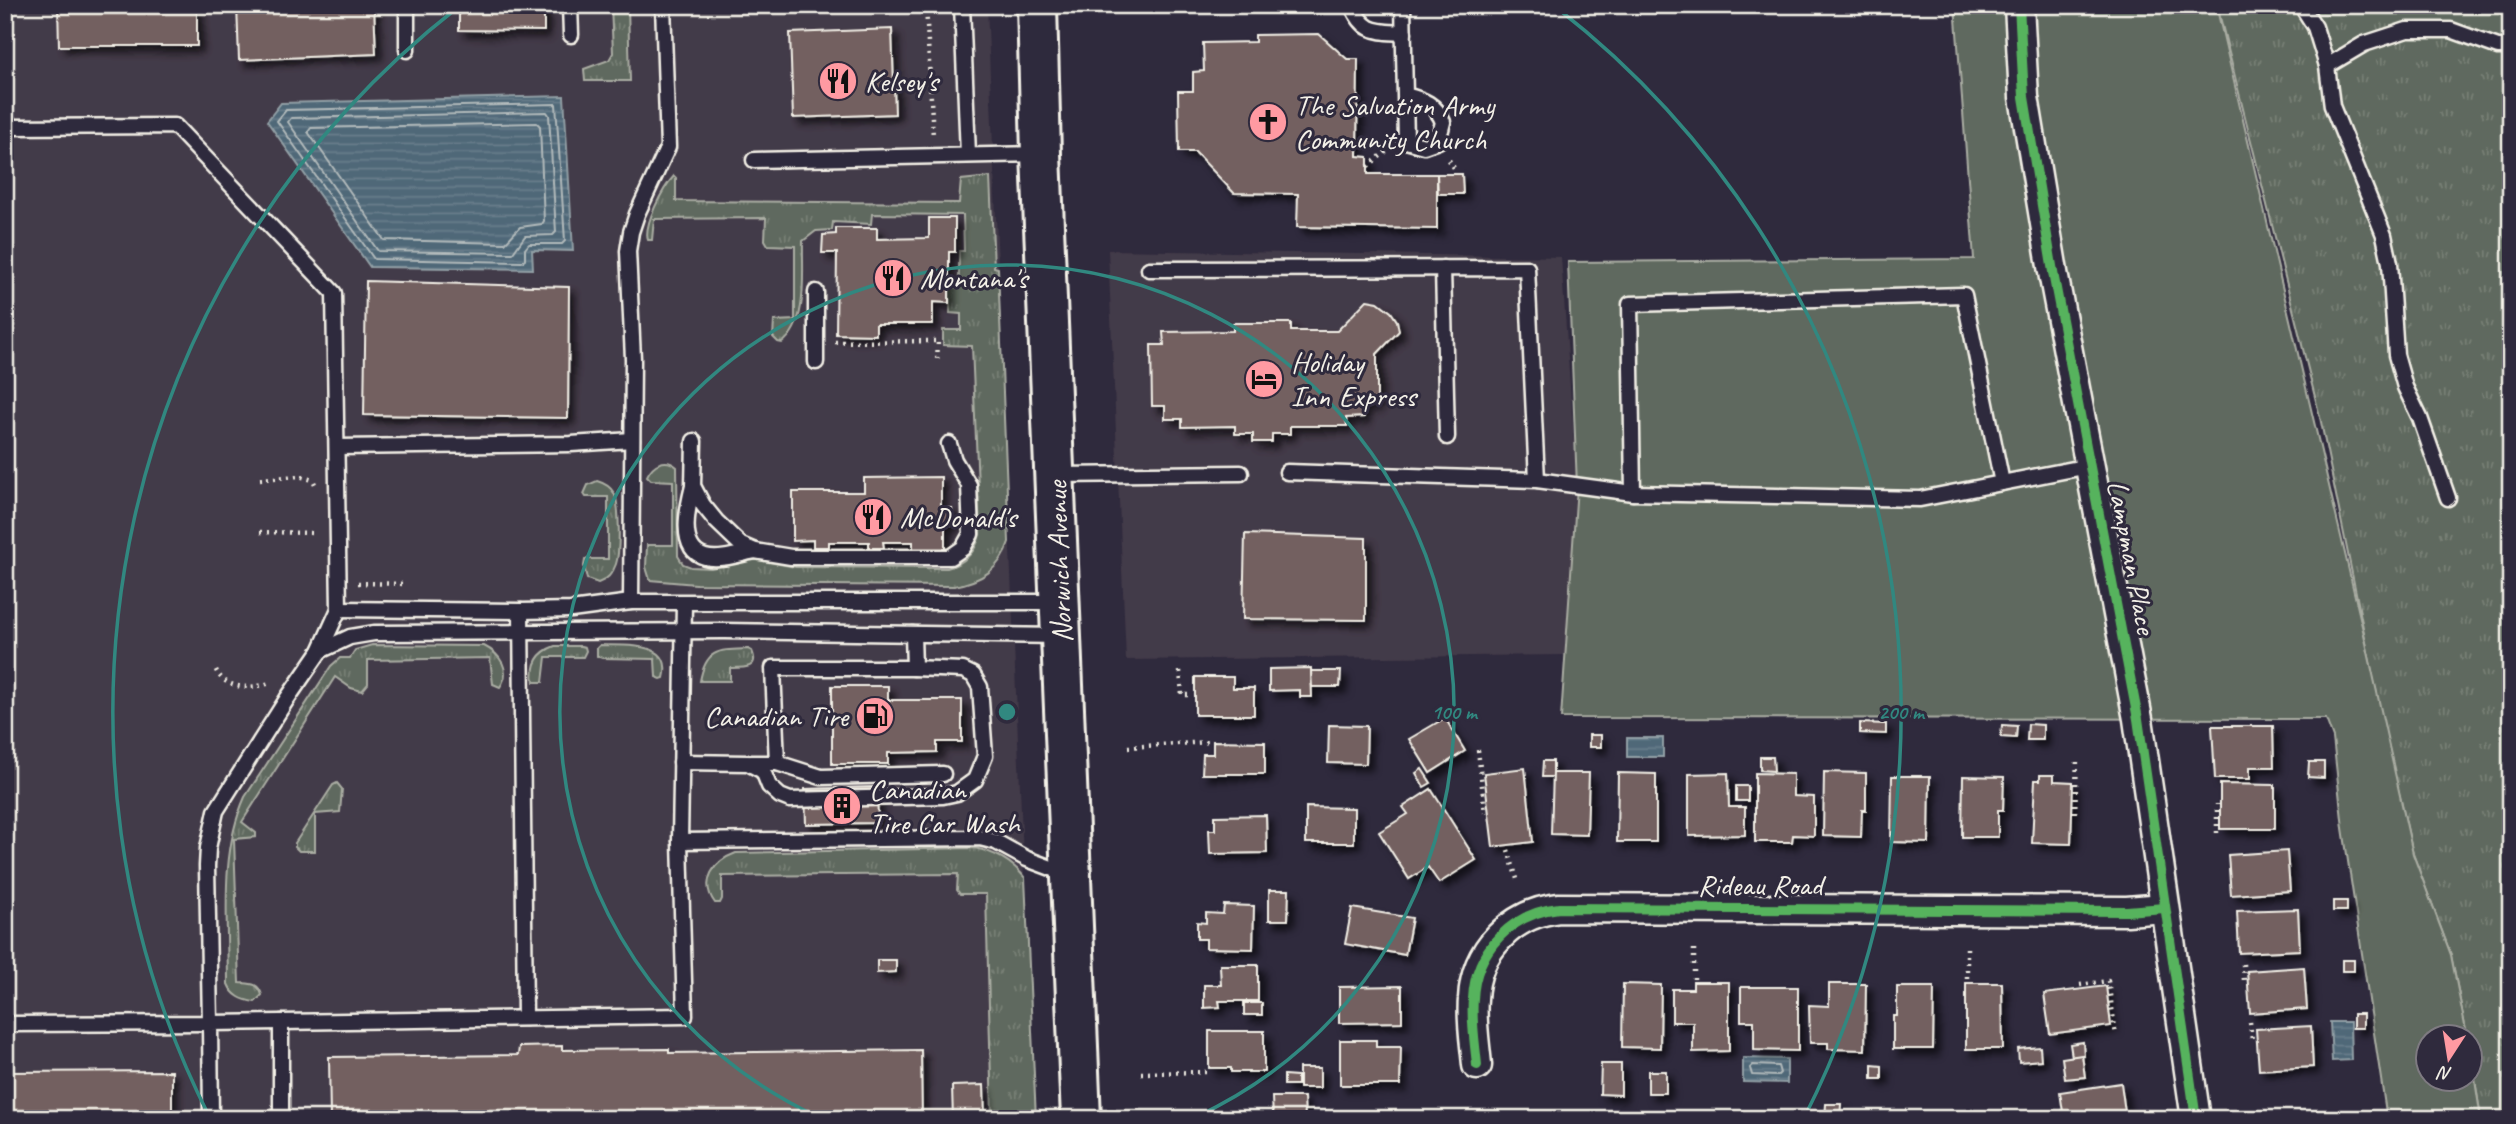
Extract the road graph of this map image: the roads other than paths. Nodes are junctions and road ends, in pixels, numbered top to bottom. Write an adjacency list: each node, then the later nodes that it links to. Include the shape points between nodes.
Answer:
1 (407, 5): 13 (lane)
2 (570, 5): 11 (lane)
3 (663, 5): 25 (lane, via 668,147 637,214 628,251)
4 (962, 5): 18 (lane)
5 (1037, 5): 17 (main road, Norwich Avenue)
6 (1352, 5): 10 (lane, via 1358,20 1371,31)
7 (1403, 5): 10 (lane)
8 (2019, 5): 29 (street, Lampman Place, via 2024,97)
9 (2301, 5): 14 (lane, via 2315,27)
10 (1404, 33): 15 (lane)
11 (571, 35)
12 (2511, 47): 14 (lane, via 2498,47 2451,30 2407,30 2364,44)
13 (407, 50)
14 (2327, 66): 37 (lane, via 2332,106 2384,235 2396,355)
15 (1405, 95)
16 (5, 127): 28 (lane, via 175,126 334,293)
17 (1041, 154): 18 (lane); 32 (main road, Norwich Avenue)
18 (968, 155): 19 (lane)
19 (754, 160)
20 (1443, 268): 21 (lane); 24 (lane); 33 (lane, via 1527,268)
21 (1149, 269)
22 (816, 292): 23 (lane)
23 (816, 362)
24 (1447, 437)
25 (632, 440): 28 (lane); 39 (lane)
26 (694, 441): 35 (lane)
27 (949, 444): 38 (lane, via 969,485 971,534 958,553 950,557 804,557)
28 (337, 447): 41 (lane)
29 (2089, 466): 34 (lane); 55 (street, Lampman Place, via 2138,719)
30 (1287, 472): 33 (lane)
31 (1241, 473): 32 (lane)
32 (1055, 475): 43 (main road, Norwich Avenue)
33 (1537, 480): 36 (lane)
34 (2002, 483): 36 (lane, via 1920,499); 36 (lane, via 1964,295 1950,295 1630,304)
35 (693, 486): 38 (lane, via 733,540); 38 (lane, via 688,531 696,552 719,557)
36 (1633, 493)
37 (2448, 498)
38 (755, 551)
39 (631, 602): 40 (lane); 42 (lane)
40 (684, 603): 43 (lane); 44 (lane)
41 (339, 610): 42 (lane); 47 (lane)
42 (521, 611): 45 (lane)
43 (1062, 619): 46 (lane); 54 (main road, Norwich Avenue)
44 (683, 631): 45 (lane); 46 (lane); 49 (lane)
45 (521, 632): 47 (lane, via 374,633 350,637); 56 (lane)
46 (913, 634): 48 (lane)
47 (320, 651): 58 (lane, via 216,811 207,866)
48 (914, 668): 50 (lane, via 773,668); 51 (lane, via 963,670 973,675 980,687 985,757 975,780 957,793 790,800 769,786 763,771)
49 (681, 762): 51 (lane); 53 (lane)
50 (777, 762): 51 (lane); 52 (lane, via 821,776)
51 (748, 763)
52 (943, 774)
53 (680, 841): 54 (lane, via 980,838); 56 (lane, via 685,1016)
54 (1071, 875): 63 (main road, Norwich Avenue)
55 (2164, 908): 60 (street, Rideau Road, via 1543,910 1505,930 1480,965 1473,997); 64 (street, Lampman Place)
56 (525, 1018): 57 (lane)
57 (281, 1022): 58 (lane); 62 (lane)
58 (211, 1023): 59 (lane); 61 (lane)
59 (5, 1024)
60 (1477, 1065)
61 (211, 1119)
62 (281, 1119)
63 (1081, 1119)
64 (2196, 1119)

